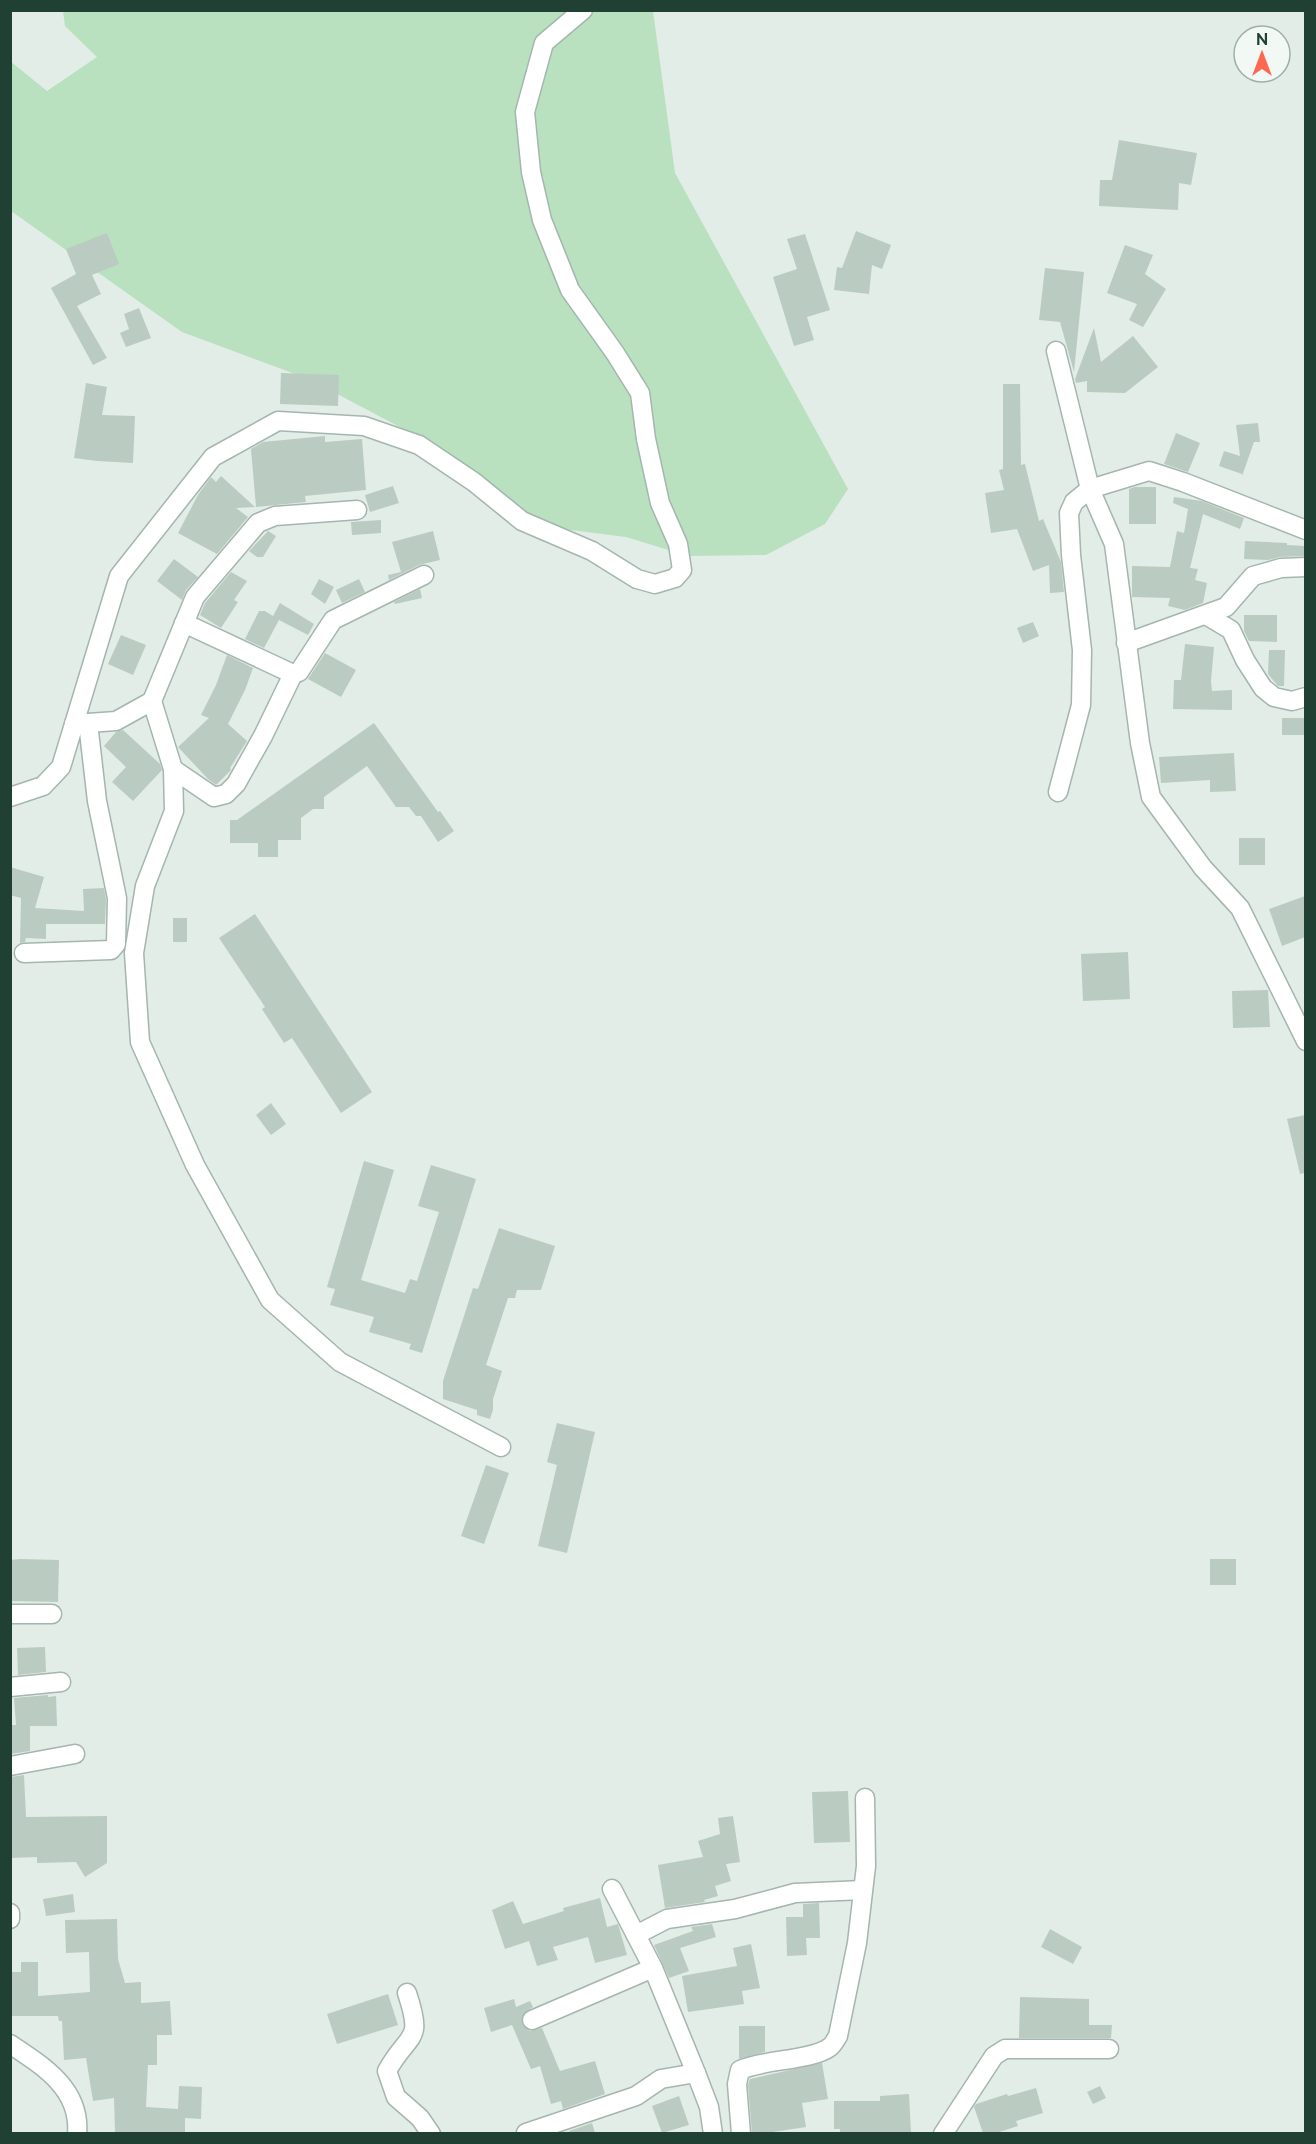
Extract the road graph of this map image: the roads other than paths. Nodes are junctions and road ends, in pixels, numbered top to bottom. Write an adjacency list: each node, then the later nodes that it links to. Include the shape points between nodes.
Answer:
1 (583, 10): 14 (street, via 544,44 525,112 531,172 542,220 570,290 640,393 660,503 678,544 682,570 675,578 655,584 637,579 592,550 522,521 419,445 364,426 278,422 213,457 119,576)
2 (1056, 351): 3 (street)
3 (1090, 489): 5 (street, via 1149,471); 10 (street, via 1114,544); 16 (street, via 1074,501 1069,513 1082,650 1081,705)
4 (357, 510): 9 (street, via 275,516 258,523 195,597)
5 (1305, 530)
6 (1305, 567): 8 (street, via 1281,568 1253,576 1226,608)
7 (424, 575): 11 (street, via 333,620 299,672)
8 (1206, 615): 10 (street); 12 (street, via 1231,630 1263,688 1274,697 1292,701)
9 (184, 623): 11 (street); 13 (street)
10 (1126, 643): 19 (street, via 1151,797 1203,868 1240,908)
11 (293, 674): 15 (street, via 263,736 226,794 214,797)
12 (1305, 697)
13 (152, 701): 14 (street, via 116,721); 15 (street)
14 (81, 723): 17 (street, via 61,767 43,786); 18 (street, via 117,898 116,944 111,950)
15 (173, 769): 20 (street, via 174,811 145,886 134,953 140,1042 195,1165 270,1300 340,1362)
16 (1058, 792)
17 (10, 797)
18 (24, 953)
19 (1305, 1041)
20 (501, 1447)
21 (10, 1614): 22 (street)
22 (52, 1614)
23 (61, 1682): 24 (street)
24 (10, 1687)
25 (75, 1754): 26 (street)
26 (10, 1766)
27 (865, 1798): 29 (street)
28 (612, 1889): 32 (street)
29 (863, 1890): 32 (street, via 795,1893 735,1909 667,1919); 43 (street, via 857,1943 838,2036 831,2047 816,2054 740,2070 737,2084)
30 (10, 1913): 31 (street)
31 (10, 1919)
32 (636, 1935): 33 (street)
33 (653, 1968): 35 (street); 38 (street)
34 (407, 1993): 40 (street, via 416,2019 415,2034 387,2071 396,2097)
35 (532, 2020)
36 (10, 2044): 39 (street, via 44,2066 72,2099 78,2120)
37 (1109, 2049): 44 (street, via 1005,2049 994,2056)
38 (696, 2073): 41 (street, via 661,2079 636,2096); 42 (street, via 709,2107)
39 (76, 2133)
40 (431, 2133)
41 (526, 2133)
42 (713, 2133)
43 (741, 2133)
44 (943, 2133)

